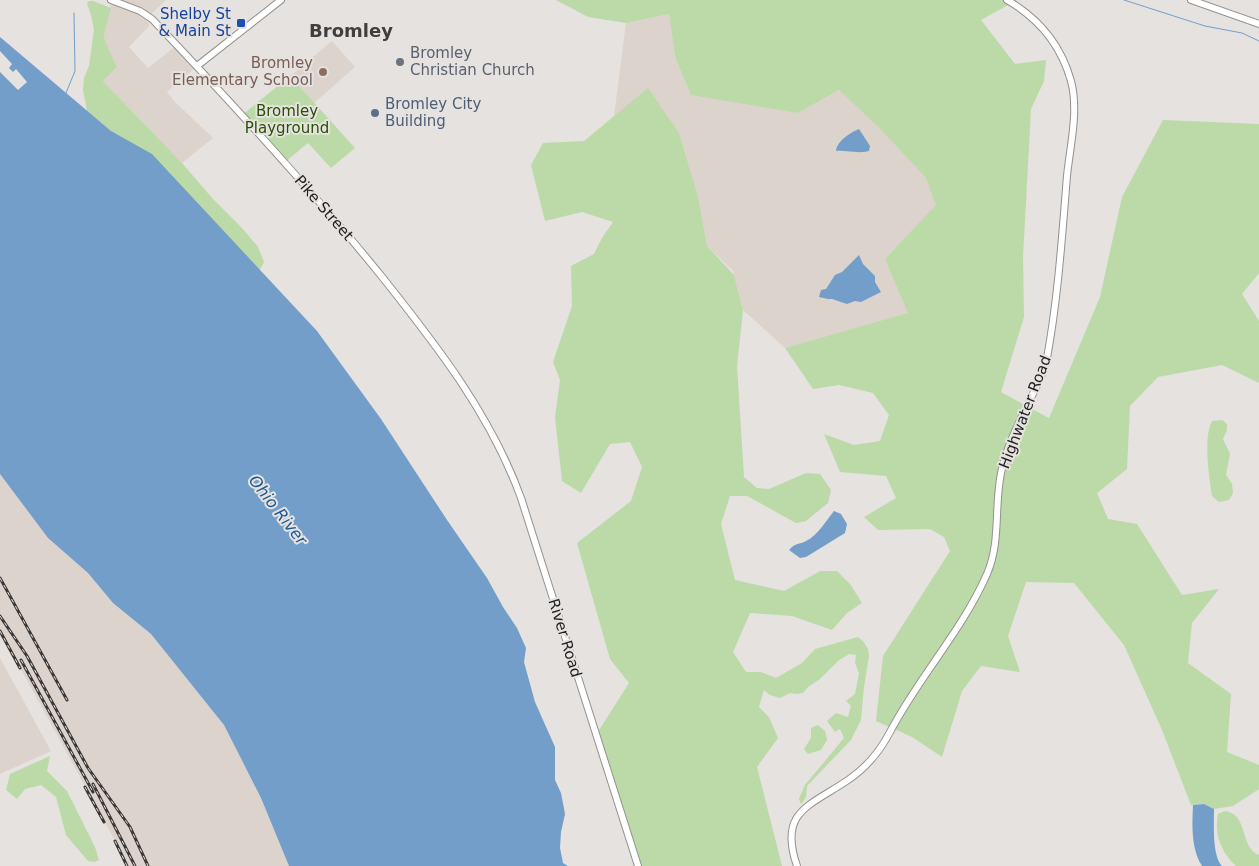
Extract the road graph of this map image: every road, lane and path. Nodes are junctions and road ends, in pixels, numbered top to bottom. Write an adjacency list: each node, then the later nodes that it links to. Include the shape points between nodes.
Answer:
1 (111, 0): 6 (street, Pike Street, via 148,16)
2 (281, 0): 6 (street)
3 (1007, 0): 9 (street, Highwater Road, via 1031,15 1052,38 1064,60 1073,93 1074,113 1047,358 1005,457 995,548 980,589 878,752 857,773 813,801 797,816 792,833)
4 (1191, 0): 5 (street)
5 (1259, 24)
6 (197, 66): 7 (street, Pike Street, via 360,250 442,354)
7 (481, 414): 8 (street, River Road, via 499,444 521,498)
8 (638, 866)
9 (797, 866)

